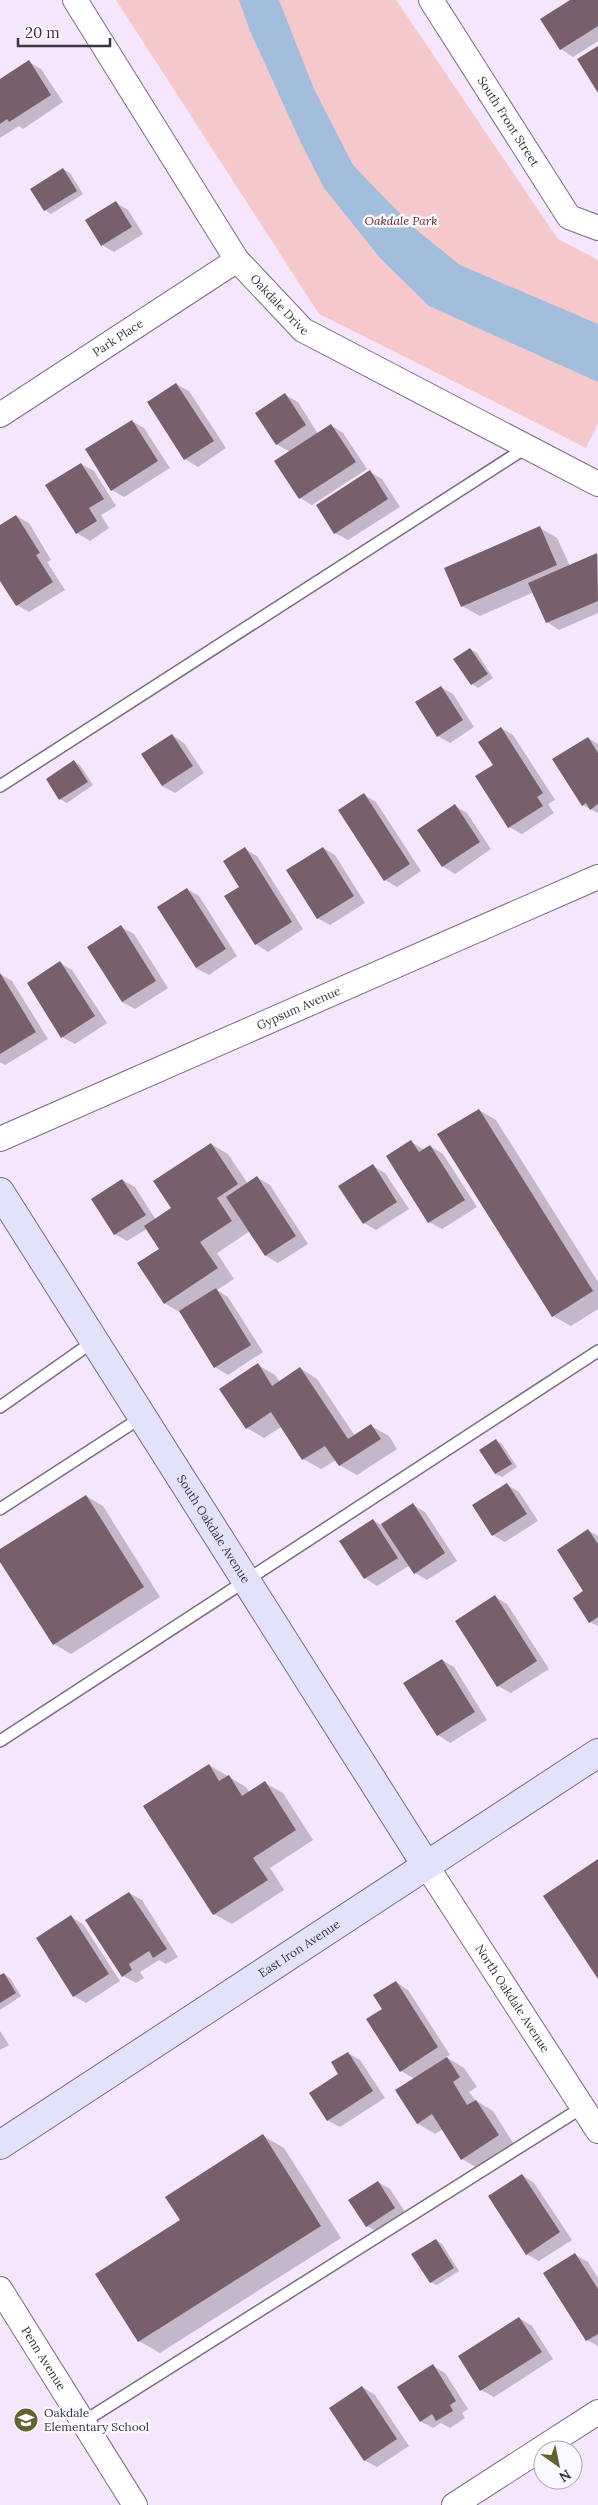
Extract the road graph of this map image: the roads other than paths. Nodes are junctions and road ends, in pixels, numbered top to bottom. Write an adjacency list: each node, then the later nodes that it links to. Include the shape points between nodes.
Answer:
1 (75, 0): 4 (street, Oakdale Drive)
2 (431, 0): 3 (street, South Front Street, via 569,217)
3 (598, 228)
4 (237, 260): 5 (street, Park Place); 6 (street, Oakdale Drive, via 303,330)
5 (0, 415)
6 (527, 447): 7 (street, Oakdale Drive); 8 (lane)
7 (598, 482)
8 (0, 786)
9 (598, 877): 10 (street, Gypsum Avenue)
10 (0, 1139)
11 (0, 1192): 12 (street, South Oakdale Avenue)
12 (94, 1341): 14 (lane); 15 (street, South Oakdale Avenue)
13 (598, 1352): 17 (lane)
14 (0, 1407)
15 (142, 1417): 16 (lane); 17 (street, South Oakdale Avenue)
16 (0, 1509)
17 (246, 1580): 18 (lane); 20 (street, South Oakdale Avenue)
18 (0, 1741)
19 (598, 1753): 20 (street, East Iron Avenue)
20 (426, 1865): 21 (street, North Oakdale Avenue); 23 (street, East Iron Avenue)
21 (583, 2107): 22 (street, North Oakdale Avenue); 26 (lane)
22 (598, 2131)
23 (0, 2145)
24 (0, 2289): 26 (street, Penn Avenue)
25 (598, 2412): 28 (street)
26 (83, 2422): 27 (street, Penn Avenue)
27 (135, 2505)
28 (454, 2505)

